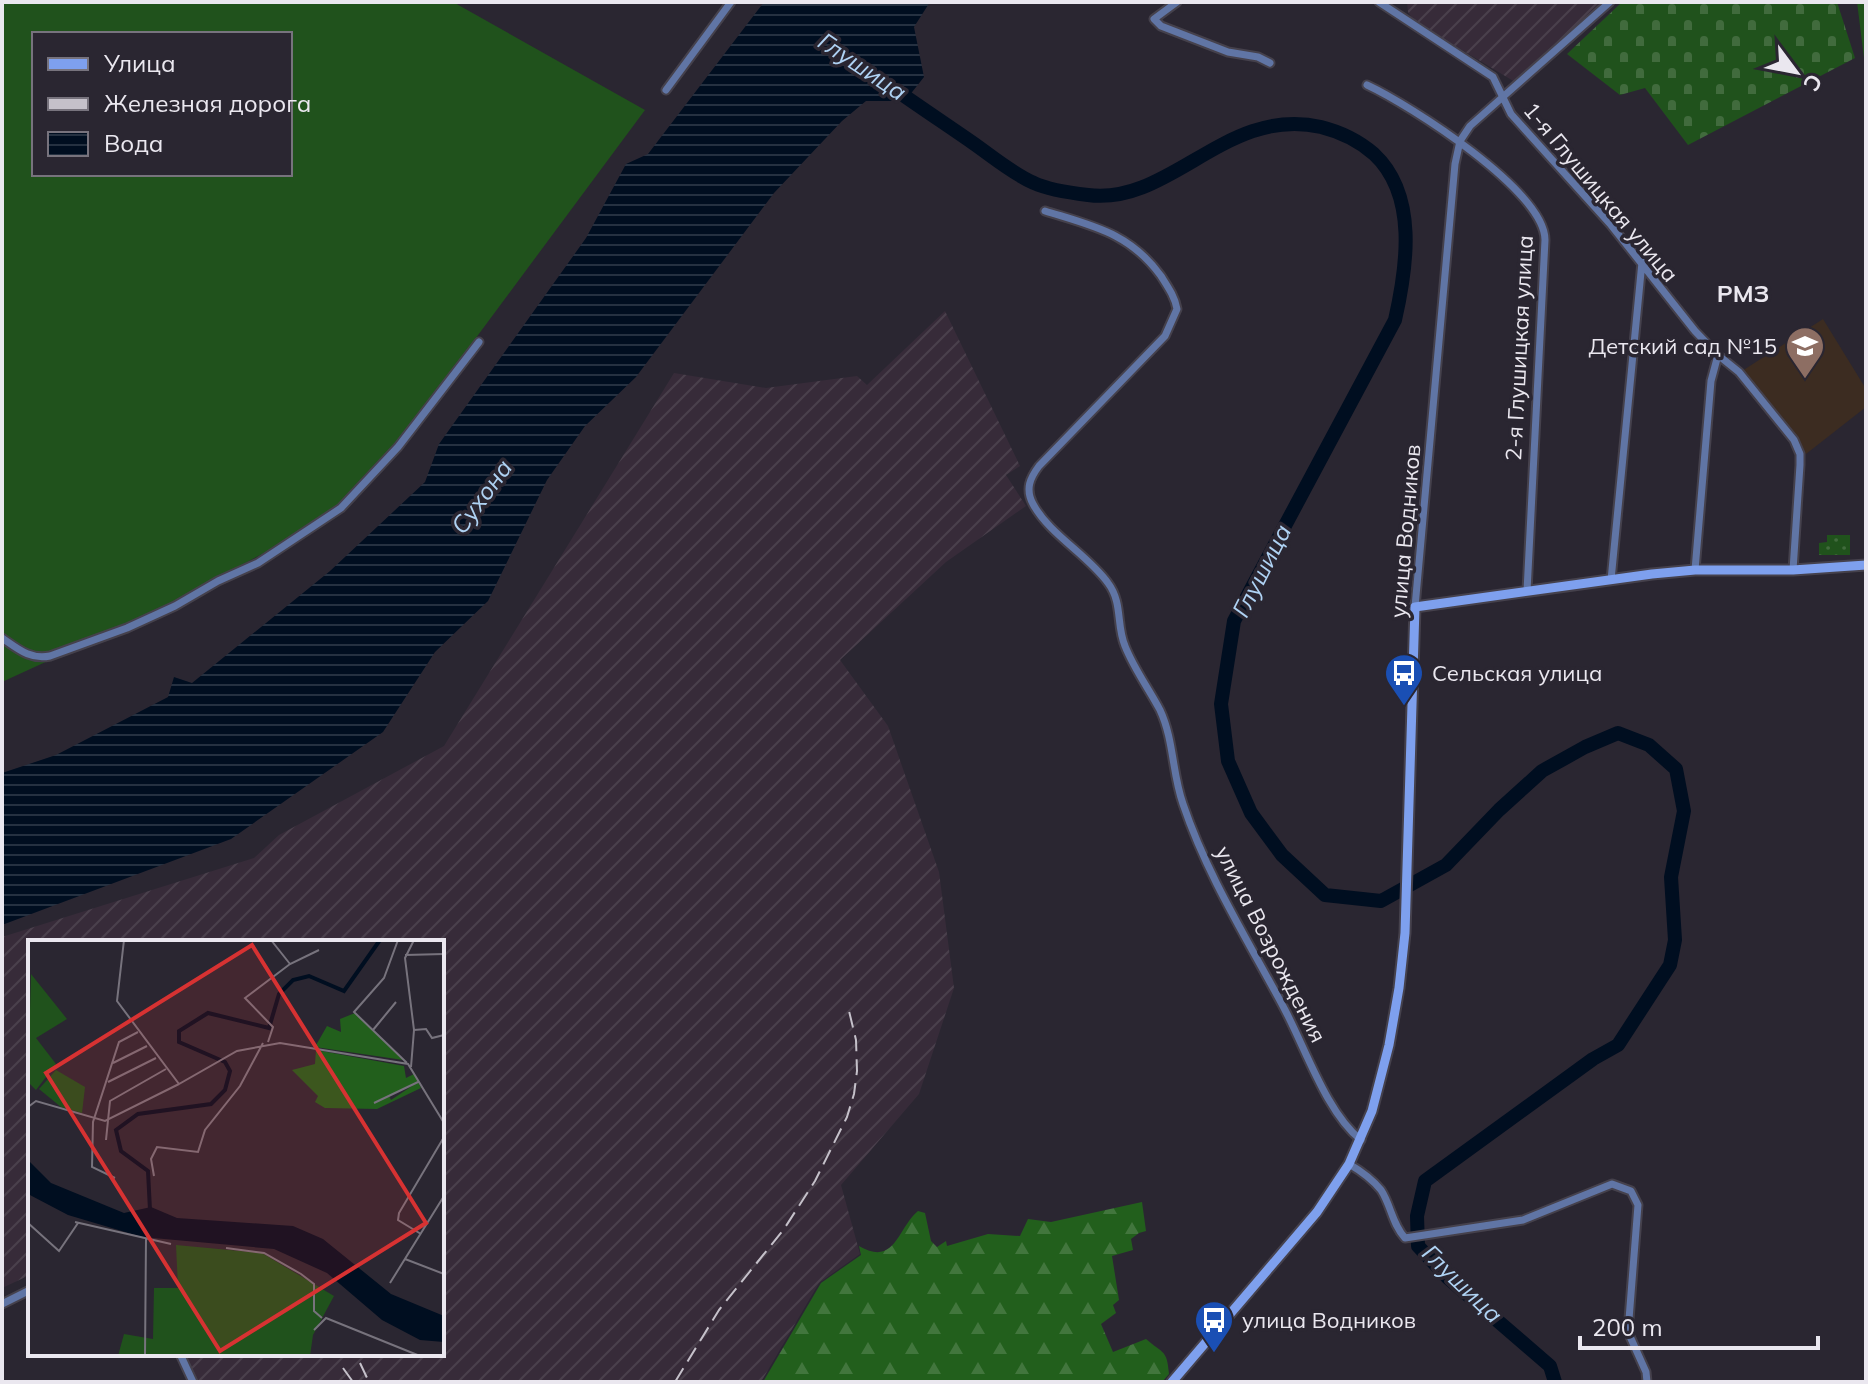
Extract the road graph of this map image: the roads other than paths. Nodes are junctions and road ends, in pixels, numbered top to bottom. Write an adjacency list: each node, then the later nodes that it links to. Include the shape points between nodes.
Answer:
1 (731, 2): 7 (street)
2 (1177, 2): 5 (street, via 1154,19 1161,26)
3 (1379, 2): 8 (street, 1-я Глушицкая улица, via 1484,70)
4 (1610, 2): 8 (street)
5 (1270, 63)
6 (1367, 85): 9 (street)
7 (666, 90)
8 (1503, 97): 9 (street); 11 (street, 1-я Глушицкая улица, via 1511,114)
9 (1460, 141): 18 (street, 2-я Глушицкая улица, via 1509,184 1540,219 1545,233); 19 (street, улица Водников)
10 (1045, 211): 21 (street, улица Возрождения, via 1108,231 1140,250 1169,288 1177,309 1165,336 1039,466 1029,483 1029,496 1041,516 1116,596 1126,649 1161,714 1184,807 1223,901 1342,1123)
11 (1642, 262): 13 (street, 1-я Глушицкая улица); 17 (street)
12 (479, 342): 20 (street, via 398,447 341,508 258,563 127,628 50,656 23,653)
13 (1718, 355): 15 (street); 16 (street, 1-я Глушицкая улица, via 1739,372 1798,447)
14 (1866, 565): 16 (main road)
15 (1695, 570): 16 (main road); 17 (main road)
16 (1793, 570)
17 (1611, 580): 18 (main road)
18 (1527, 591): 19 (main road)
19 (1415, 607): 21 (main road, улица Водников, via 1405,933 1389,1045)
20 (2, 638)
21 (1361, 1140): 22 (main road, улица Водников)
22 (1349, 1164): 27 (main road, улица Водников, via 1309,1223); 28 (street, via 1382,1192 1396,1229 1405,1238 1523,1220 1612,1184 1631,1191 1638,1205 1628,1332)
23 (28, 1291): 24 (street)
24 (2, 1304)
25 (181, 1356): 26 (street)
26 (193, 1382)
27 (1172, 1382)
28 (1647, 1382)

